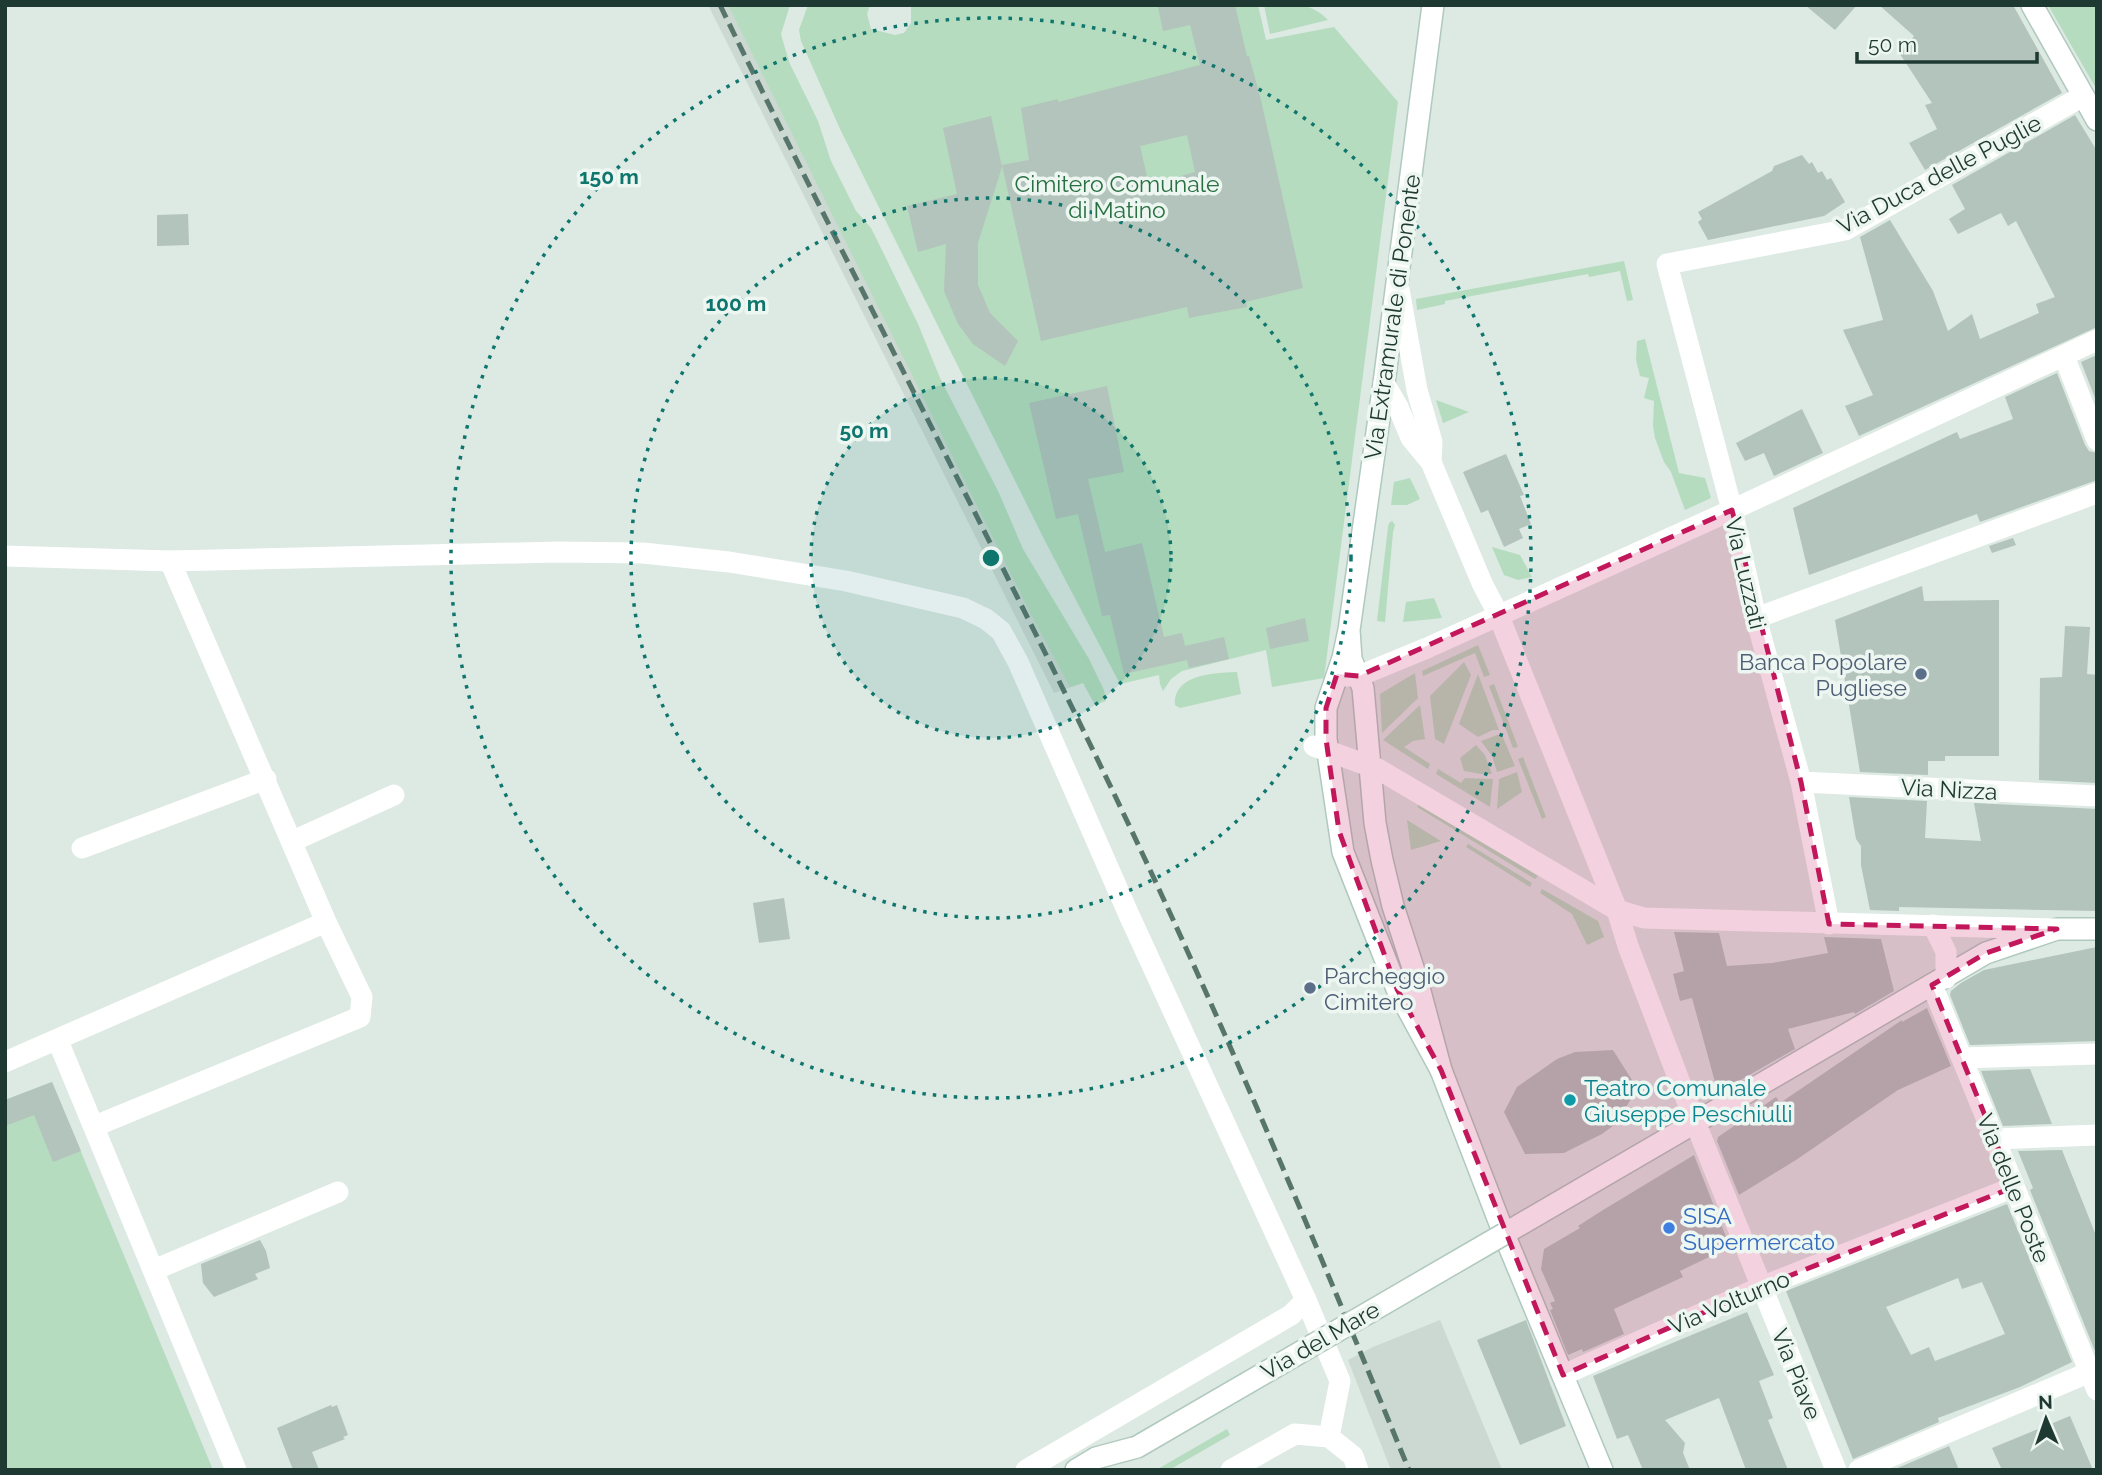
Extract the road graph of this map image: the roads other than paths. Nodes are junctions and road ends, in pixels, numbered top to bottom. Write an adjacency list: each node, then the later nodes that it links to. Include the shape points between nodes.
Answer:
1 (1433, 5): 6 (street, Via Extramurale di Ponente)
2 (2032, 5): 3 (street)
3 (2083, 96): 4 (street); 5 (street, Via Duca delle Puglie, via 1845,230)
4 (2097, 120)
5 (1667, 264): 15 (street, Via Luzzati)
6 (1397, 282): 8 (street, Via Extramurale di Ponente); 10 (street)
7 (2097, 340): 9 (street)
8 (1388, 354): 10 (street, via 1405,361); 11 (street, Via Extramurale di Ponente)
9 (2064, 356): 12 (street); 15 (street)
10 (1413, 373): 13 (street, via 1432,442)
11 (1384, 383): 13 (street, via 1411,438); 20 (street, Via Extramurale di Ponente)
12 (2097, 440)
13 (1431, 462): 18 (street, Via Piave)
14 (2097, 493): 19 (street)
15 (1732, 510): 18 (street); 19 (street, Via Luzzati)
16 (5, 556): 17 (street)
17 (170, 561): 25 (street); 52 (street, via 643,553 846,581 963,608 986,619 1001,631 1014,653)
18 (1498, 614): 22 (street); 31 (street, Via Piave)
19 (1756, 618): 26 (street, Via Luzzati)
20 (1349, 630): 21 (street, Via Extramurale di Ponente); 22 (street, Via Extramurale di Ponente)
21 (1337, 674): 22 (street); 23 (street, Via Extramurale di Ponente, via 1326,708)
22 (1359, 677): 24 (street, Via Extramurale di Ponente)
23 (1322, 749): 24 (street); 42 (street, Via Extramurale di Ponente, via 1343,852 1397,989)
24 (1370, 766): 31 (street); 42 (street, Via Extramurale di Ponente, via 1382,860)
25 (266, 779): 29 (street); 30 (street)
26 (1801, 782): 28 (street, Via Nizza); 33 (street, Via Luzzati)
27 (394, 795): 29 (street)
28 (2097, 796)
29 (293, 841): 32 (street)
30 (82, 848)
31 (1617, 910): 33 (street, via 1644,918); 43 (street, Via Piave)
32 (326, 922): 38 (street); 44 (street, via 362,998 360,1017)
33 (1829, 924): 34 (street)
34 (1933, 925): 35 (street); 37 (street, Via delle Poste, via 1946,952)
35 (2057, 929): 36 (street); 37 (street, Via del Mare, via 1986,953)
36 (2097, 929)
37 (1939, 982): 40 (street, Via delle Poste); 43 (street, Via del Mare)
38 (58, 1041): 41 (street); 44 (street)
39 (2097, 1054): 40 (street)
40 (1962, 1058): 46 (street, Via delle Poste)
41 (5, 1062)
42 (1441, 1070): 49 (street, Via Extramurale di Ponente)
43 (1695, 1122): 49 (street, Via del Mare); 51 (street, Via Piave)
44 (95, 1126): 50 (street)
45 (2097, 1135): 46 (street)
46 (1995, 1139): 47 (street, Via delle Poste)
47 (2014, 1187): 51 (street, Via Volturno); 54 (street, Via delle Poste)
48 (338, 1192): 50 (street)
49 (1504, 1234): 53 (street, Via Extramurale di Ponente); 56 (street, Via del Mare, bridge)
50 (154, 1270): 57 (street)
51 (1761, 1287): 53 (street, Via Volturno); 64 (street, Via Piave)
52 (1306, 1300): 55 (street, via 1340,1381); 58 (street, via 1291,1315)
53 (1563, 1375): 63 (street, Via Extramurale di Ponente)
54 (2094, 1377): 65 (street)
55 (1329, 1437): 61 (street, via 1296,1434); 62 (street, via 1353,1456)
56 (1136, 1447): 59 (street, Via del Mare, via 1096,1458); 60 (street, Via del Mare)
57 (236, 1470)
58 (1026, 1470)
59 (1076, 1470)
60 (1116, 1470)
61 (1231, 1470)
62 (1358, 1470)
63 (1602, 1470)
64 (1836, 1470)
65 (1859, 1470)

